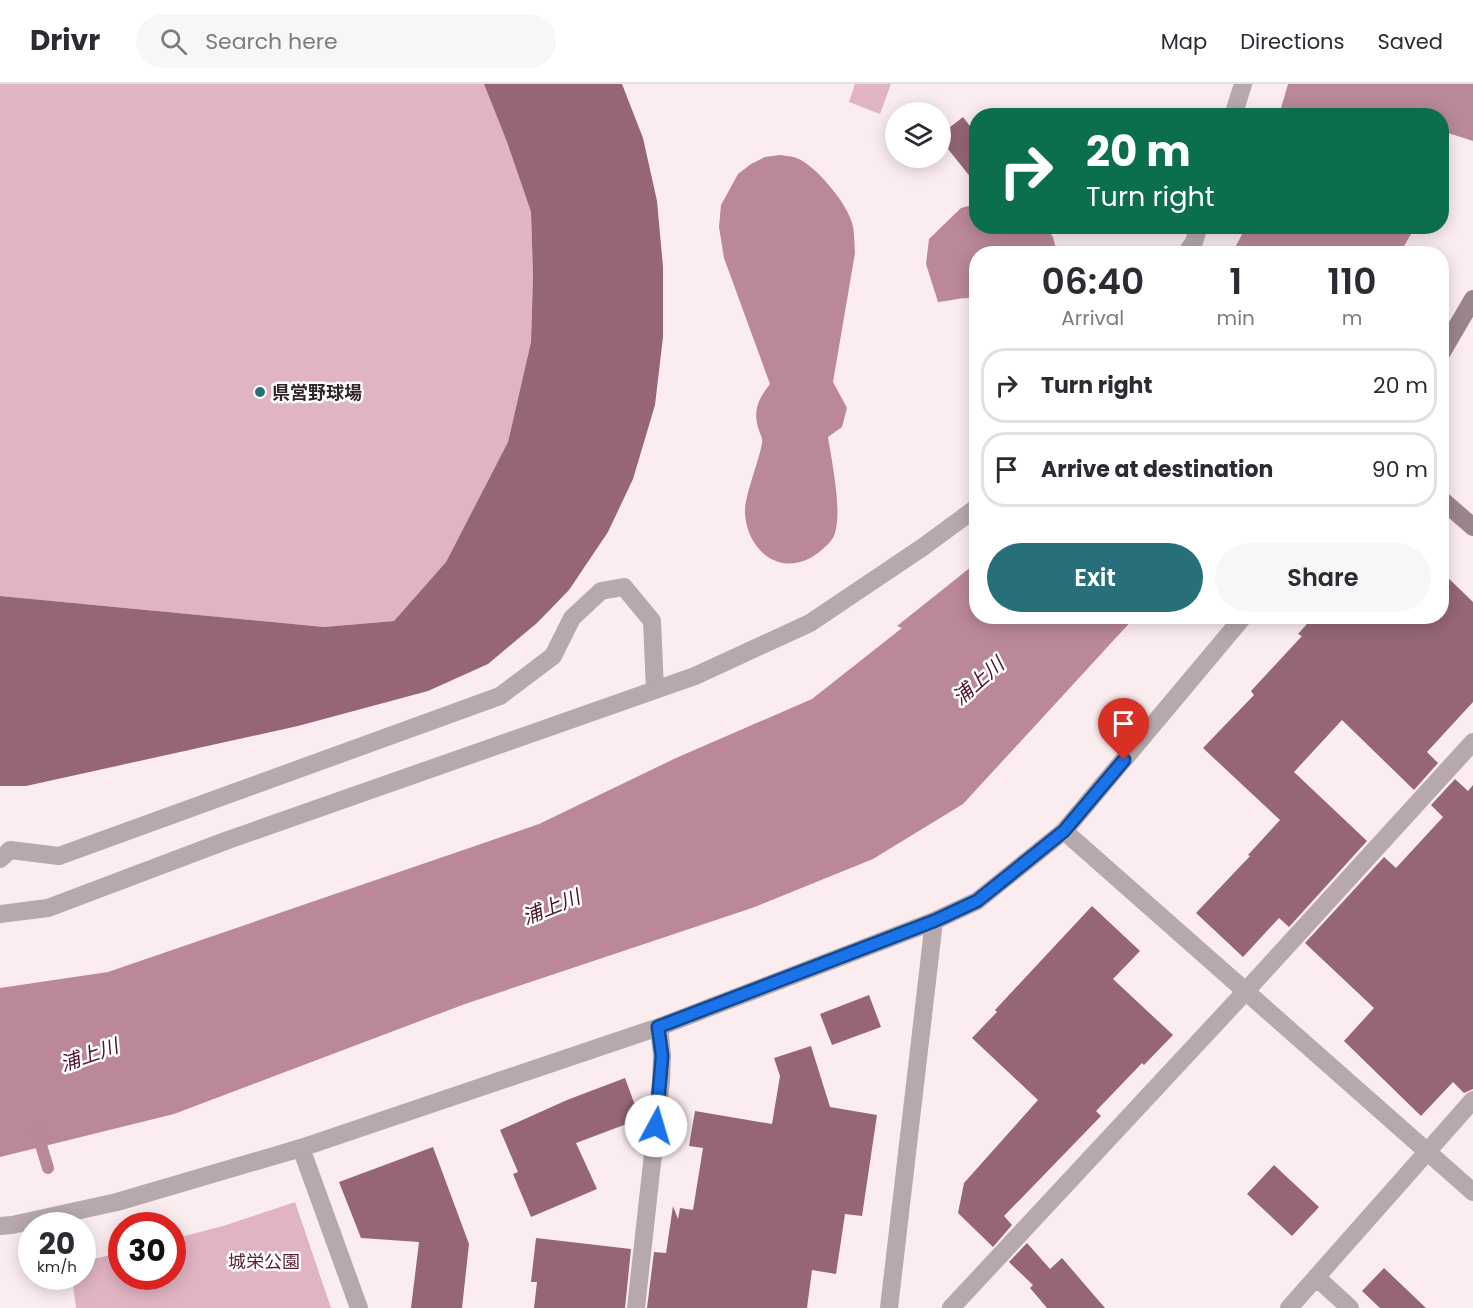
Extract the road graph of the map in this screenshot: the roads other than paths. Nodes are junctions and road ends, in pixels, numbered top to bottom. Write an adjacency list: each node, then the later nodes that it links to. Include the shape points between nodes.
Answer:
1 (1243, 84): 2 (street)
2 (1236, 108)
3 (1473, 299): 4 (main road)
4 (1449, 340)
5 (1449, 506): 7 (main road)
6 (969, 513): 9 (street, via 810,623 695,676)
7 (1473, 527)
8 (1237, 624): 11 (street)
9 (655, 690): 12 (street, via 652,621 624,586 602,591 572,618 553,656 500,696 59,856 10,850); 13 (street, via 228,840 48,908)
10 (1473, 742): 15 (street)
11 (1064, 831): 14 (street, via 977,901); 15 (street)
12 (0, 859)
13 (0, 914)
14 (934, 921): 16 (street); 25 (street)
15 (1246, 992): 19 (street); 26 (street)
16 (658, 1027): 18 (street); 24 (street, via 661,1081)
17 (1473, 1100): 19 (street)
18 (301, 1148): 21 (street, via 117,1202); 23 (street)
19 (1427, 1150): 20 (street); 22 (street)
20 (1473, 1192)
21 (0, 1226)
22 (1316, 1277): 27 (street); 28 (street)
23 (359, 1308)
24 (636, 1308)
25 (889, 1308)
26 (951, 1308)
27 (1289, 1308)
28 (1350, 1308)

